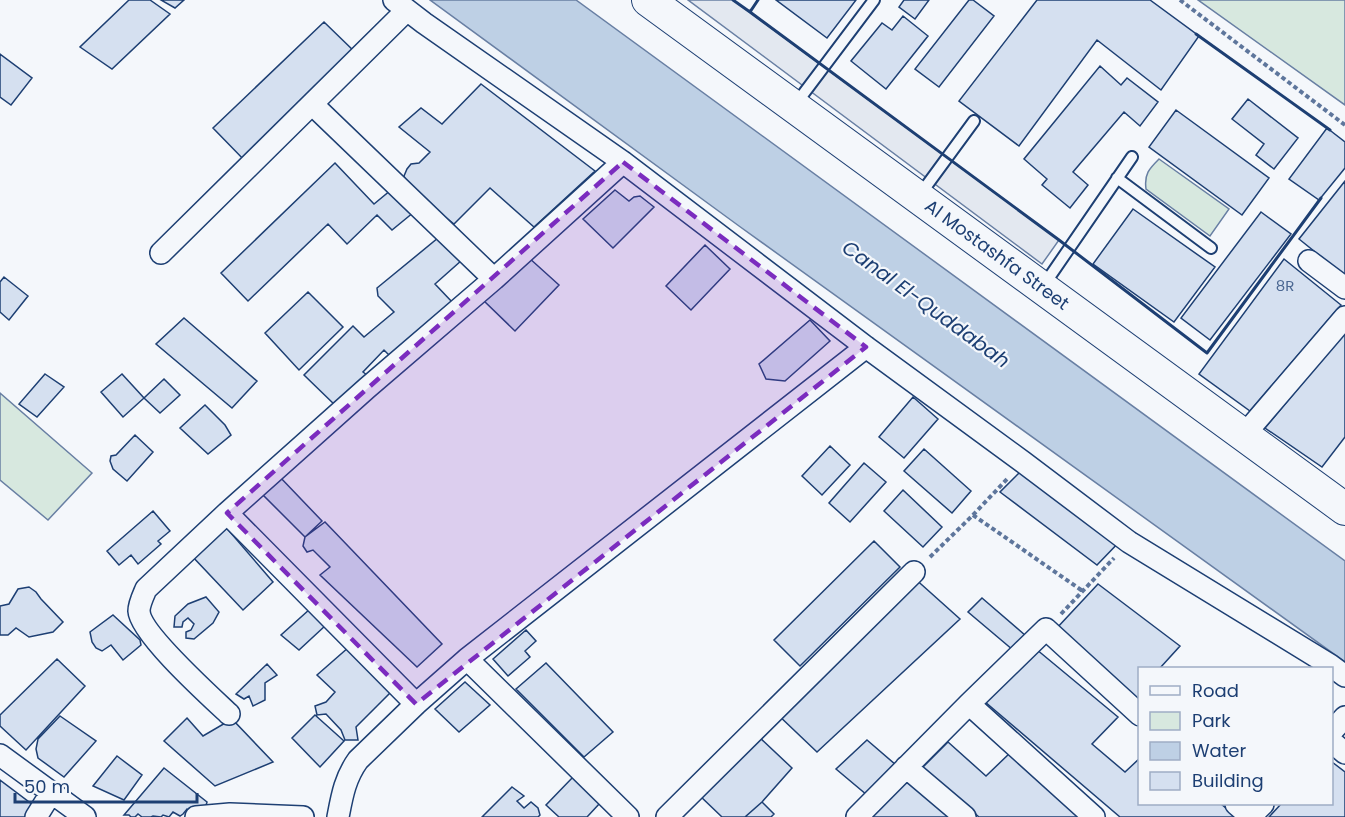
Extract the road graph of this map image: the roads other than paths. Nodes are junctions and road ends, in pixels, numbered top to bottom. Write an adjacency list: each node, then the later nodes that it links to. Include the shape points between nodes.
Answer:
1 (648, 0): 5 (main road, Al Mostashfa Street)
2 (874, 0): 5 (lane)
3 (400, 5): 4 (street); 8 (street)
4 (312, 104): 12 (street); 14 (street)
5 (794, 107): 10 (main road, Al Mostashfa Street)
6 (974, 122): 10 (lane)
7 (1132, 157): 9 (lane)
8 (623, 162): 14 (street); 18 (street)
9 (1117, 178): 11 (lane); 15 (lane)
10 (918, 197): 15 (main road, Al Mostashfa Street)
11 (1211, 248)
12 (161, 253)
13 (1309, 261): 16 (street)
14 (494, 279): 21 (street)
15 (1042, 288): 19 (main road, Al Mostashfa Street)
16 (1345, 288)
17 (1345, 317): 19 (street)
18 (866, 347): 23 (street); 24 (street, via 1129,542)
19 (1244, 435): 20 (main road, Al Mostashfa Street)
20 (1345, 509)
21 (227, 513): 25 (street); 28 (street, via 146,589 139,611 167,654)
22 (914, 572): 44 (street)
23 (467, 659): 25 (street); 43 (street)
24 (1332, 667)
25 (416, 704): 42 (street, via 350,770)
26 (969, 704): 27 (street, via 1046,629); 34 (street); 47 (street)
27 (1138, 713)
28 (229, 714)
29 (1345, 717): 30 (street)
30 (1333, 730)
31 (1333, 743): 32 (street)
32 (1345, 753)
33 (0, 754): 35 (street)
34 (906, 767): 45 (street); 46 (street)
35 (51, 793): 38 (street); 39 (street)
36 (1237, 805): 48 (street)
37 (1262, 805): 48 (street)
38 (36, 817)
39 (85, 817)
40 (196, 817): 41 (street)
41 (303, 817)
42 (338, 817)
43 (628, 817)
44 (668, 817)
45 (857, 817)
46 (965, 817)
47 (1094, 817)
48 (1250, 817)

